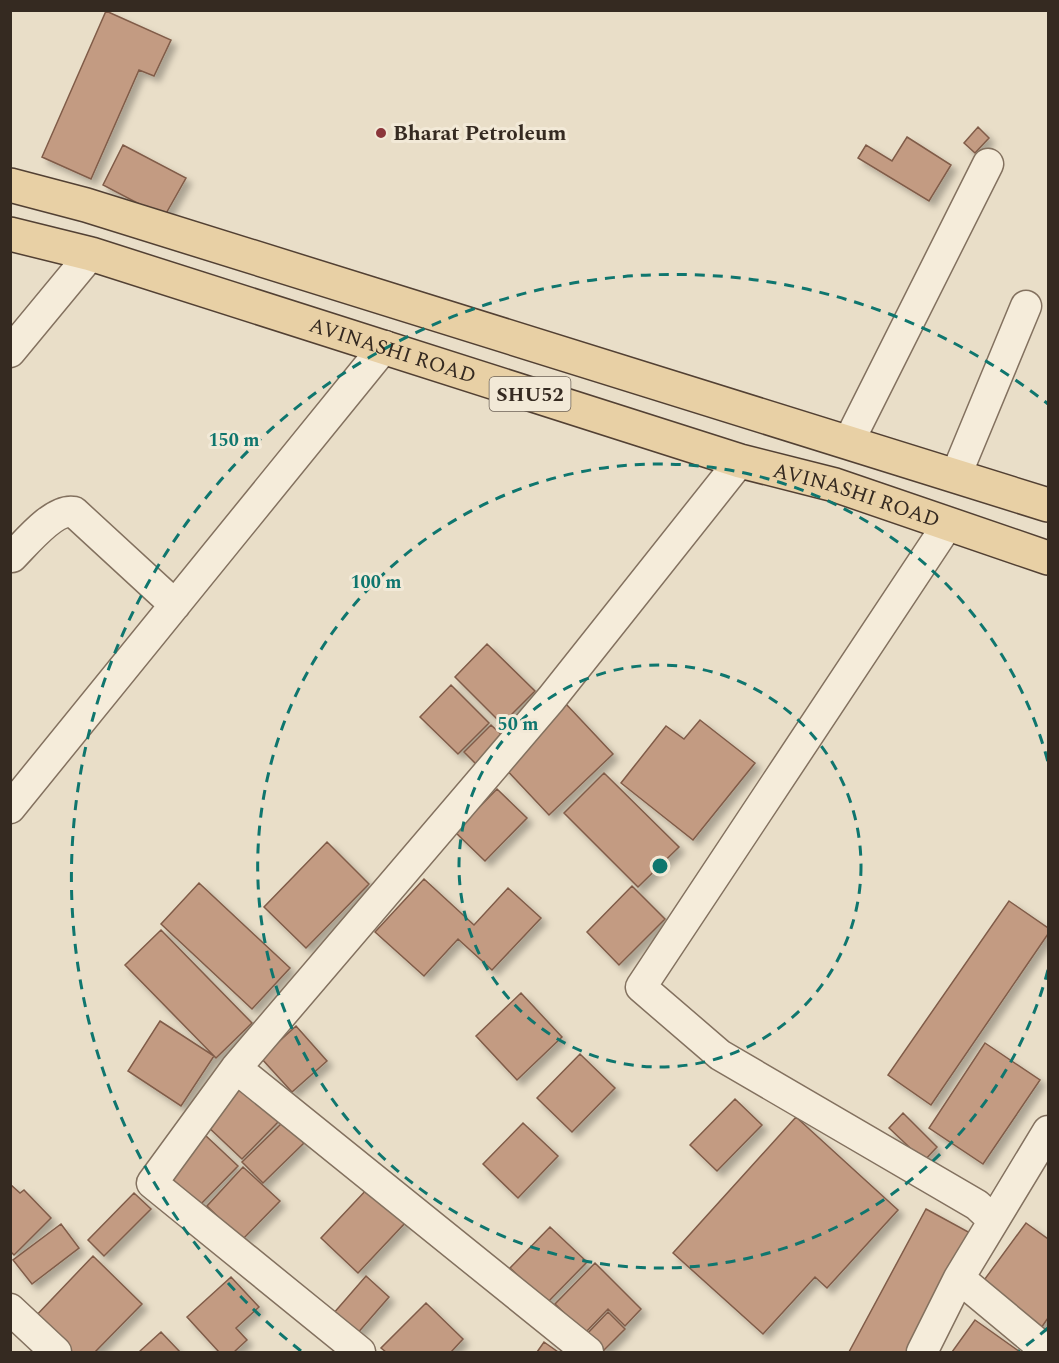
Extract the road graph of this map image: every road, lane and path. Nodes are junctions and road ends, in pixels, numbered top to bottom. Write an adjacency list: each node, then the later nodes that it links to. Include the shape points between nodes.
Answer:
1 (988, 164): 8 (street)
2 (10, 185): 8 (main road, SHU52, via 86,205)
3 (10, 234): 4 (main road, AVINASHI ROAD / SHU52)
4 (91, 254): 6 (main road, AVINASHI ROAD / SHU52); 7 (street)
5 (1026, 306): 10 (street)
6 (385, 346): 9 (main road, AVINASHI ROAD / SHU52); 15 (street)
7 (10, 352)
8 (849, 441): 10 (main road, SHU52)
9 (740, 461): 12 (main road, AVINASHI ROAD / SHU52, via 835,485); 17 (street, via 551,699)
10 (956, 475): 11 (main road, SHU52)
11 (1048, 505)
12 (948, 524): 14 (main road, AVINASHI ROAD / SHU52); 19 (street, via 642,987 720,1055 977,1205)
13 (12, 557): 15 (street, via 57,514 74,512)
14 (1048, 558)
15 (175, 605): 16 (street)
16 (10, 808)
17 (236, 1068): 23 (street, via 152,1183); 24 (street)
18 (1048, 1131): 19 (street)
19 (993, 1220): 20 (street)
20 (959, 1278): 25 (street); 26 (street)
21 (10, 1309): 22 (street)
22 (56, 1353)
23 (360, 1353)
24 (588, 1353)
25 (922, 1353)
26 (1048, 1353)

